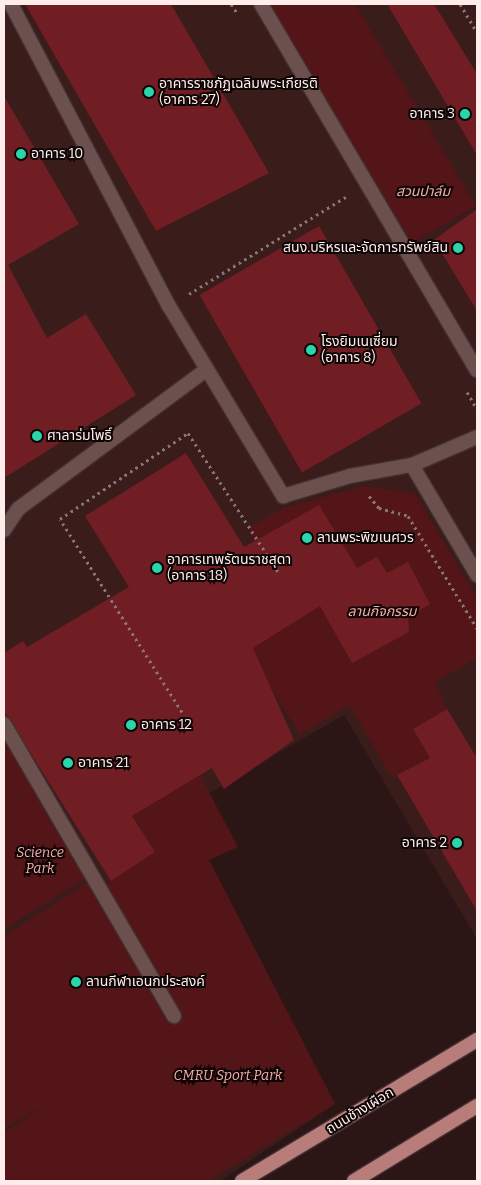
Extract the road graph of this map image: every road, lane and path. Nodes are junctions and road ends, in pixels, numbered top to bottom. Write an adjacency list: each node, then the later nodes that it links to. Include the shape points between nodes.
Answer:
1 (12, 4): 6 (street)
2 (261, 4): 8 (street)
3 (460, 4): 4 (path)
4 (477, 29)
5 (352, 194): 6 (path)
6 (169, 306): 7 (street)
7 (206, 370): 11 (street, via 283,496); 12 (street, via 18,509)
8 (477, 370)
9 (477, 437): 10 (street)
10 (412, 465): 11 (street); 14 (street)
11 (350, 476): 15 (path, via 379,508 408,516)
12 (4, 530)
13 (279, 573): 16 (path, via 188,433 60,520)
14 (477, 575)
15 (477, 628)
16 (182, 712)
17 (4, 724): 18 (street)
18 (174, 1016)
19 (477, 1040): 21 (main road, ถนนช้างเผือก)
20 (477, 1106): 22 (main road)
21 (242, 1181)
22 (354, 1181)

